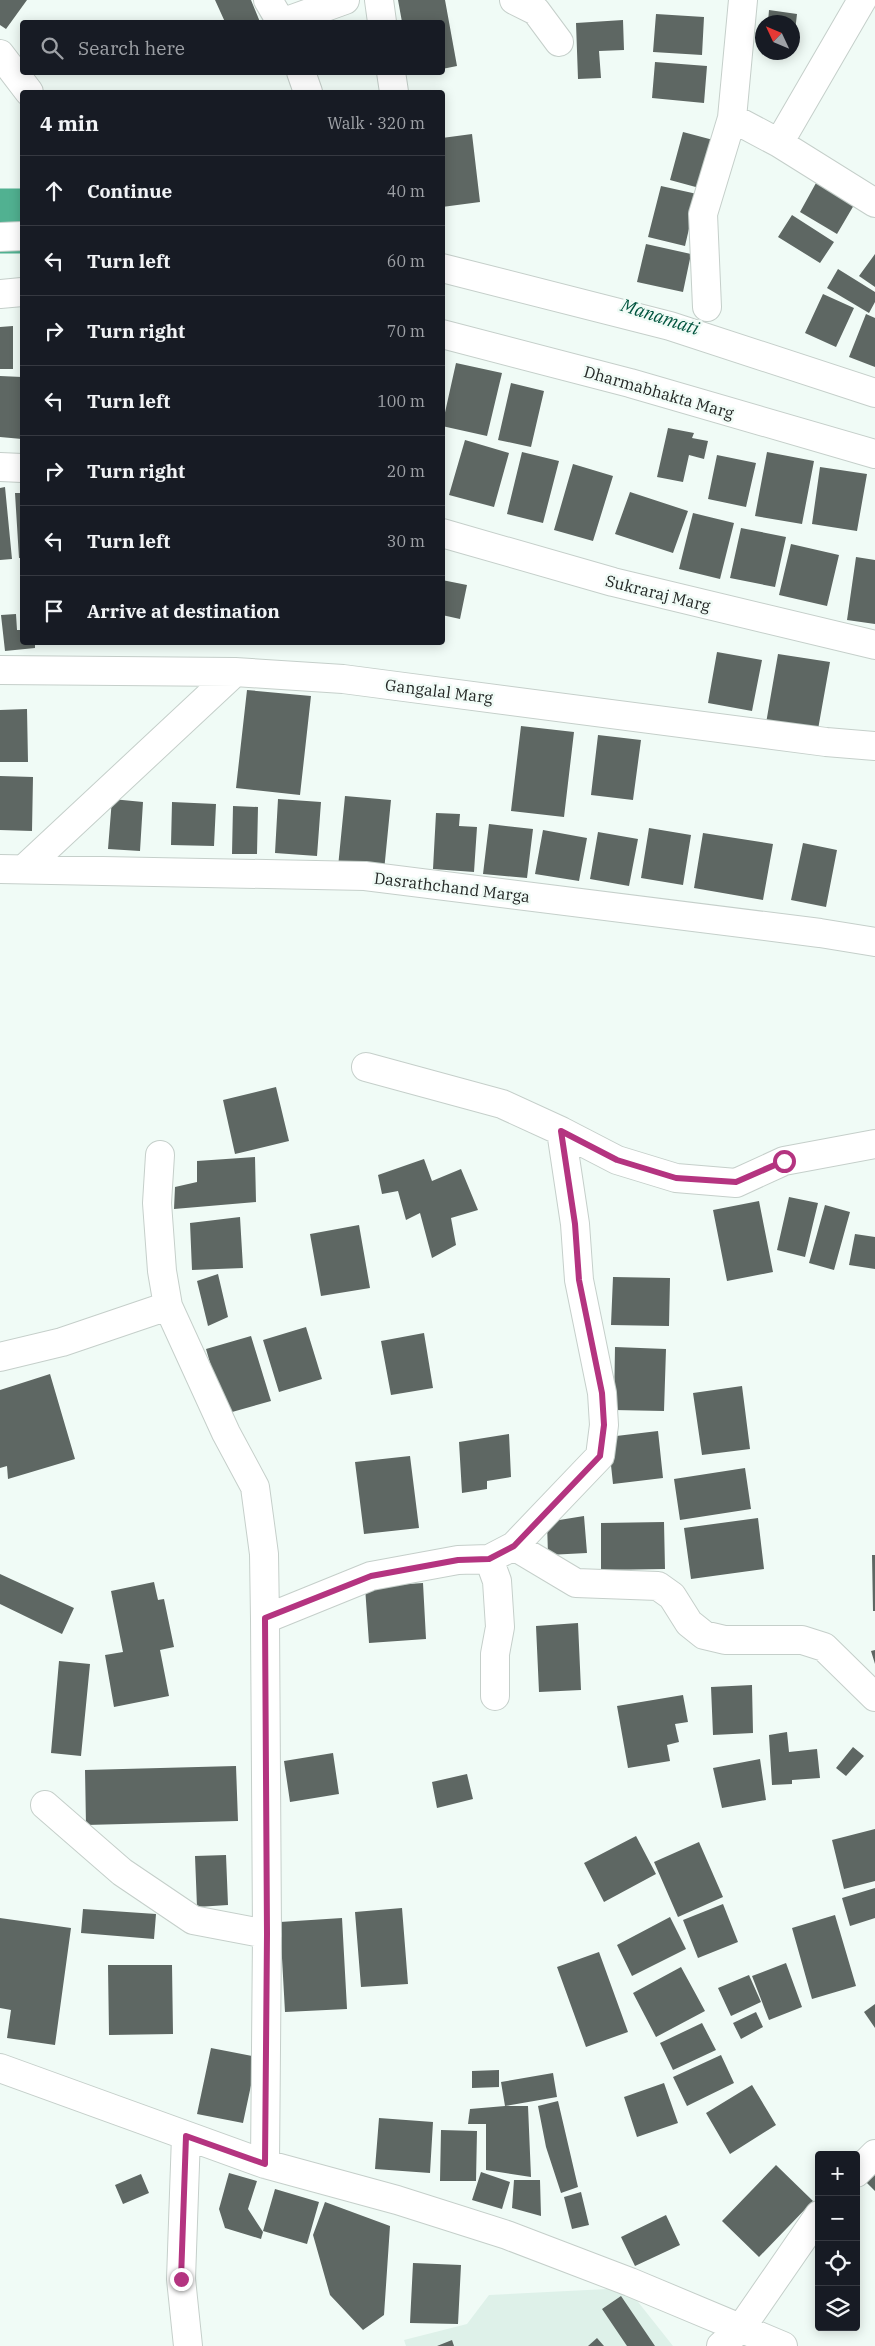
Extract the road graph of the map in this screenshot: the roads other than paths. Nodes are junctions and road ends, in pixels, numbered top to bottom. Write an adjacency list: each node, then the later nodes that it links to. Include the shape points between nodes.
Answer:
1 (268, 0): 7 (street)
2 (345, 0): 8 (street)
3 (379, 0): 9 (street)
4 (514, 0): 10 (street, via 536,11)
5 (743, 0): 17 (street)
6 (862, 0): 18 (street)
7 (282, 20)
8 (289, 20)
9 (382, 20)
10 (559, 42)
11 (0, 54): 14 (street)
12 (301, 75): 15 (street)
13 (391, 75): 16 (street)
14 (27, 90)
15 (307, 90)
16 (394, 90)
17 (732, 118): 18 (street); 25 (street, via 703,214)
18 (779, 144): 19 (street)
19 (875, 203)
20 (0, 236): 21 (street)
21 (20, 236)
22 (445, 269): 27 (street, via 670,326)
23 (20, 292): 24 (street)
24 (0, 294)
25 (707, 307)
26 (445, 335): 28 (street, Dharmabhakta Marg, via 630,383)
27 (875, 393)
28 (875, 454)
29 (0, 468): 30 (street)
30 (20, 468)
31 (445, 534): 32 (street, Sukraraj Marg, via 613,582)
32 (875, 645)
33 (0, 670): 34 (street, Gangalal Marg)
34 (235, 672): 35 (street, Gangalal Marg, via 343,679); 36 (street)
35 (875, 746)
36 (13, 868): 37 (street, Dasrathchand Marga, via 365,876)
37 (875, 942)
38 (366, 1067): 39 (street, via 502,1104)
39 (561, 1131): 40 (street, via 617,1160 676,1178 736,1182 784,1161); 44 (street, via 575,1224 579,1280 602,1393 604,1425 600,1456)
40 (875, 1144)
41 (160, 1156): 42 (street, via 157,1203)
42 (168, 1306): 43 (street, via 62,1342); 46 (street, via 226,1433 255,1487 264,1554)
43 (0, 1357)
44 (514, 1546): 45 (street); 48 (street, via 576,1584 658,1586 672,1596 689,1623 704,1635 725,1640 802,1640 824,1646)
45 (489, 1559): 46 (street, via 458,1560 371,1576); 47 (street, via 496,1582 500,1626 495,1654)
46 (265, 1618): 50 (street)
47 (495, 1696)
48 (875, 1698)
49 (45, 1805): 50 (street, via 122,1872 193,1920)
50 (267, 1934): 54 (street)
51 (0, 2068): 52 (street)
52 (186, 2136): 54 (street); 58 (street, via 181,2279)
53 (875, 2154): 55 (street)
54 (265, 2164): 57 (street, via 398,2200 507,2235)
55 (860, 2169)
56 (815, 2221): 57 (street)
57 (741, 2328): 59 (street); 60 (street)
58 (188, 2346)
59 (721, 2346)
60 (783, 2346)

